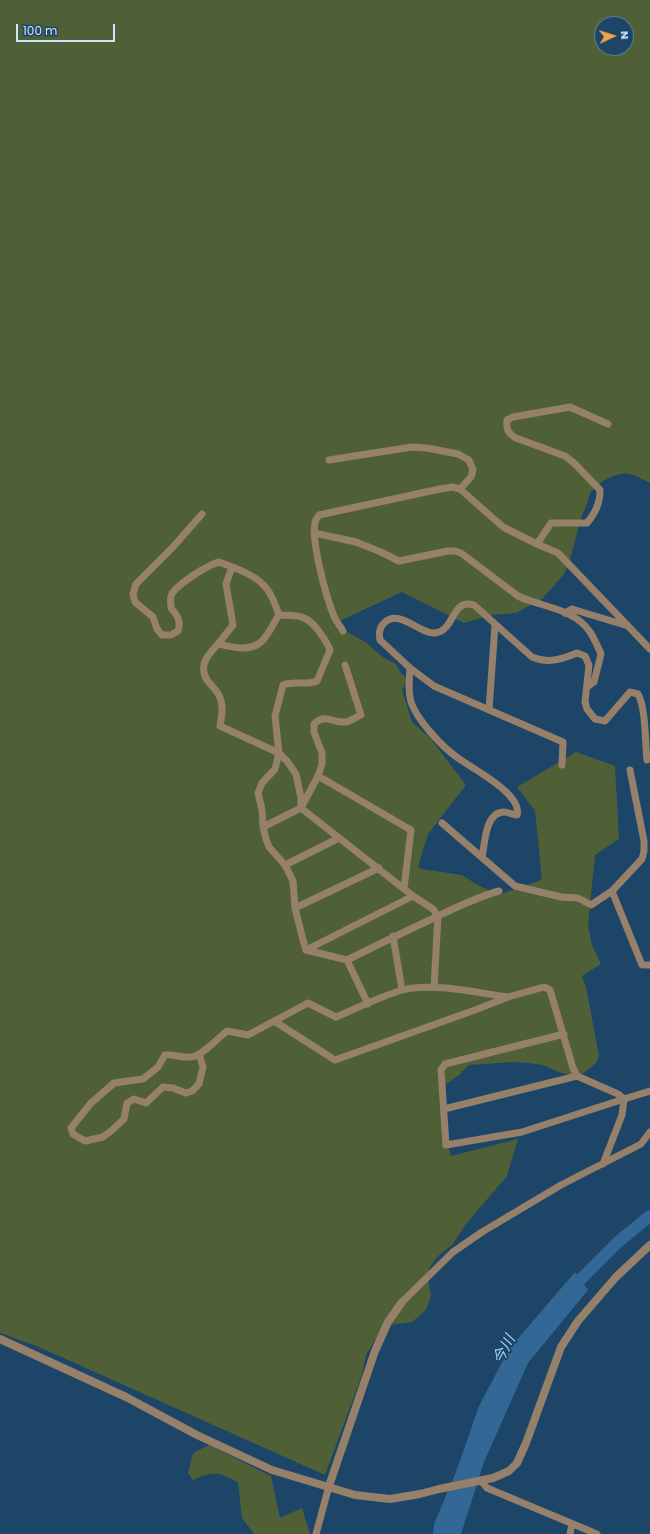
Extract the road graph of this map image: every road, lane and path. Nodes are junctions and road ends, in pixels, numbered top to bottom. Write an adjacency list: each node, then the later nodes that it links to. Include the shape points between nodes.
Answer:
1 (608, 424): 6 (street, via 570,407 513,416 507,420 509,434 565,456 600,490 600,499 587,523 551,523)
2 (329, 460): 3 (street, via 412,447 458,454 469,460 473,470 471,477)
3 (460, 489): 5 (street, via 440,489 319,515 315,521); 6 (street, via 503,527)
4 (202, 514): 7 (street, via 136,584 133,594 135,602 153,616 157,629 162,634 171,635 178,631 180,624 178,615 171,608 170,597 174,590 211,564 219,562)
5 (314, 533): 8 (street, via 356,542 399,561 455,551 518,596); 12 (street, via 326,593 334,617)
6 (537, 544): 11 (street, via 558,553)
7 (232, 567): 9 (street, via 259,580 267,588); 13 (street, via 226,584 233,625)
8 (565, 613): 11 (street, via 572,609); 17 (street, via 580,621 590,631 601,654 594,682)
9 (279, 615): 13 (street, via 261,642 246,648); 19 (street, via 295,615 309,619 330,650 317,681 311,684 290,682 283,685 275,716)
10 (495, 625): 16 (street, via 474,605 467,603 458,609 444,630 436,633 429,633 394,618 387,620 381,626 380,640); 17 (street, via 532,657 541,661 559,660 577,653 585,656 589,665); 18 (street)
11 (628, 626): 14 (street)
12 (343, 631)
13 (218, 644): 19 (street, via 207,656 203,668 206,678 219,695 223,711 220,726)
14 (650, 649)
15 (345, 665): 23 (street, via 361,715 346,722 329,718 320,719 314,724 314,732 322,753)
16 (410, 668): 18 (street, via 434,686); 28 (street, via 409,688 412,703 430,732 457,758 489,777 516,805 517,815 504,812 490,820)
17 (587, 687): 20 (street, via 587,709 595,719 602,721 608,718 630,692 638,694 644,719)
18 (489, 710): 21 (street, via 563,742)
19 (279, 753): 24 (street, via 296,774); 26 (street, via 275,769 262,783 258,793)
20 (647, 760)
21 (562, 765)
22 (630, 770): 33 (street, via 644,852 642,860)
23 (318, 776): 24 (street); 31 (street, via 411,830)
24 (301, 808): 26 (street); 27 (street)
25 (442, 823): 28 (street)
26 (263, 827): 29 (street, via 269,847)
27 (339, 838): 29 (street); 30 (street)
28 (482, 857): 33 (street, via 514,886 561,897 578,898 591,905)
29 (285, 865): 35 (street, via 293,881)
30 (379, 868): 31 (street); 35 (street)
31 (404, 888): 34 (street)
32 (499, 891): 36 (street)
33 (612, 891): 40 (street, via 642,965)
34 (413, 896): 36 (street, via 433,909); 38 (street)
35 (295, 908): 38 (street)
36 (438, 916): 37 (street); 41 (street)
37 (393, 936): 39 (street); 42 (street)
38 (306, 950): 39 (street)
39 (347, 960): 44 (street)
40 (650, 965)
41 (434, 987): 42 (street); 43 (street)
42 (402, 990): 44 (street)
43 (508, 997): 45 (street, via 335,1060); 46 (street, via 536,988 544,987 550,990)
44 (368, 1004): 45 (street, via 336,1017 308,1003)
45 (274, 1021): 47 (street, via 248,1035 226,1030)
46 (564, 1034): 48 (street); 51 (street, via 445,1064 441,1070)
47 (199, 1054): 47 (street, via 192,1057 172,1054 165,1056 158,1067 143,1079 114,1083 91,1103 75,1122 71,1128 72,1134 85,1141 103,1137 124,1119 127,1103 134,1099 146,1103 163,1087 192,1091 199,1084 202,1073)
48 (577, 1076): 50 (street, via 618,1094); 51 (street)
49 (650, 1091): 50 (street)
50 (624, 1100): 51 (street, via 522,1132 446,1145); 53 (street, via 622,1115)
51 (444, 1109)
52 (650, 1132): 53 (street, via 641,1144)
53 (603, 1164): 55 (street, via 482,1232 453,1252)
54 (650, 1245): 57 (street, via 616,1277 578,1321 561,1348 517,1463 503,1475)
55 (402, 1302): 58 (street, via 388,1322 375,1350)
56 (0, 1339): 58 (street, via 126,1397 272,1470)
57 (481, 1480): 58 (street, via 390,1499 356,1495); 59 (street, via 487,1488)
58 (330, 1486): 60 (street)
59 (572, 1524): 61 (street); 62 (street)
60 (316, 1534)
61 (570, 1534)
62 (597, 1534)

